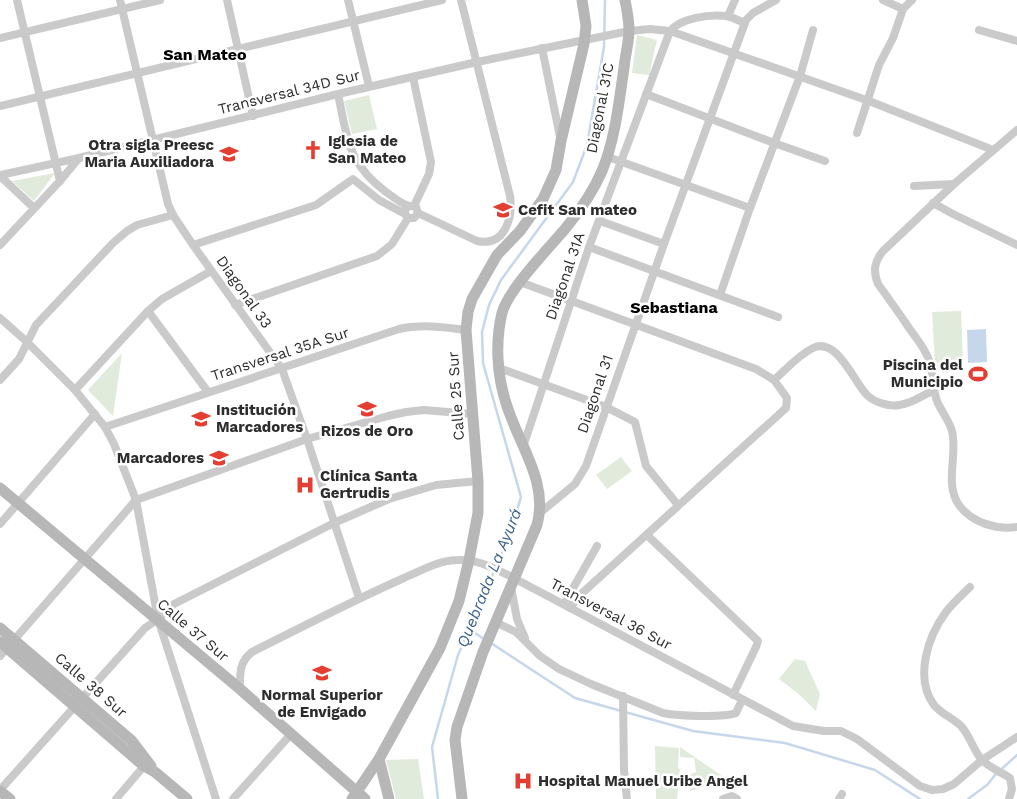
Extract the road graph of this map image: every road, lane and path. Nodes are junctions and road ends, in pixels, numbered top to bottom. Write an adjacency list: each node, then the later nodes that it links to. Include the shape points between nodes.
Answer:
1 (17, 0): 23 (street)
2 (120, 0): 14 (street, Diagonal 33)
3 (160, 0): 14 (street)
4 (227, 0): 28 (street)
5 (348, 0): 17 (street)
6 (442, 0): 17 (street)
7 (462, 0): 30 (street)
8 (582, 0): 25 (main road, Calle 25 Sur)
9 (626, 0): 21 (main road, Diagonal 31C)
10 (735, 0): 16 (street)
11 (776, 0): 18 (street, Diagonal 31, via 753,13)
12 (883, 0): 15 (street)
13 (912, 0): 15 (street)
14 (122, 9): 23 (street); 31 (street, Diagonal 33)
15 (903, 9): 38 (street)
16 (728, 16): 18 (street); 22 (street, via 680,22)
17 (354, 22): 28 (street); 34 (street)
18 (745, 23): 29 (street, Diagonal 31)
19 (813, 30): 33 (street)
20 (980, 30): 26 (street)
21 (629, 31): 22 (street, Transversal 34D Sur); 25 (street, Transversal 34D Sur); 48 (main road, Diagonal 31C)
22 (670, 31): 29 (street); 36 (street, Diagonal 31A)
23 (25, 33): 24 (street); 37 (street)
24 (0, 38)
25 (585, 40): 27 (street, Transversal 34D Sur); 45 (main road, Calle 25 Sur)
26 (1017, 41)
27 (542, 48): 30 (street, Transversal 34D Sur); 45 (street)
28 (238, 50): 31 (street); 40 (street)
29 (734, 53): 33 (street); 41 (street, Diagonal 31)
30 (478, 62): 32 (street, Transversal 34D Sur); 60 (street, via 512,207 511,216 502,234 490,242 477,242)
31 (136, 74): 37 (street); 44 (street, Diagonal 33)
32 (413, 76): 34 (street, Transversal 34D Sur); 60 (street, via 431,162)
33 (800, 76): 38 (street); 46 (street)
34 (369, 86): 35 (street, Transversal 34D Sur)
35 (338, 94): 40 (street, Transversal 34D Sur); 60 (street, via 349,144 363,172 374,183)
36 (646, 94): 41 (street); 50 (street, Diagonal 31A)
37 (40, 97): 39 (street); 52 (street)
38 (869, 101): 43 (street); 47 (street)
39 (0, 106)
40 (253, 116): 44 (street, Transversal 34D Sur)
41 (711, 119): 46 (street); 56 (street, Diagonal 31)
42 (1017, 130): 47 (street)
43 (857, 133)
44 (152, 140): 49 (street, Transversal 34D Sur); 62 (street, Diagonal 33)
45 (561, 141): 80 (main road, Calle 25 Sur, via 551,184 483,278 472,299)
46 (774, 143): 51 (street); 61 (street)
47 (993, 150): 55 (street)
48 (608, 157): 50 (street); 72 (main road, Diagonal 31C, via 594,188 577,213)
49 (79, 158): 52 (street, Transversal 34D Sur); 54 (street)
50 (621, 161): 56 (street); 64 (street, Diagonal 31A)
51 (825, 161)
52 (56, 163): 53 (street, Transversal 34D Sur); 54 (street)
53 (0, 175): 59 (street)
54 (60, 181): 59 (street)
55 (954, 184): 57 (street); 58 (street)
56 (685, 185): 61 (street); 65 (street, Diagonal 31)
57 (914, 186)
58 (933, 202): 68 (street); 88 (street, via 883,251 874,267 878,284 928,358)
59 (34, 208): 66 (street)
60 (414, 208): 63 (street, via 405,209); 63 (street, via 414,218)
61 (750, 208): 73 (street)
62 (173, 215): 67 (street, Diagonal 33); 81 (street, via 136,225 113,243 36,325)
63 (406, 216): 67 (street, via 353,179 316,205); 75 (street, via 392,244 377,256)
64 (600, 221): 65 (street); 69 (street, Diagonal 31A)
65 (664, 244): 71 (street, Diagonal 31)
66 (0, 245)
67 (193, 245): 70 (street, Diagonal 33)
68 (1017, 245)
69 (589, 247): 71 (street); 74 (street, Diagonal 31A)
70 (211, 270): 75 (street, Diagonal 33); 76 (street)
71 (654, 271): 73 (street); 79 (street, Diagonal 31)
72 (520, 282): 74 (street); 82 (main road, Diagonal 31C, via 502,312 498,337)
73 (720, 295): 78 (street)
74 (571, 301): 79 (street); 86 (street, Diagonal 31A)
75 (235, 305): 83 (street, Diagonal 33)
76 (148, 311): 87 (street); 89 (street)
77 (0, 318): 81 (street)
78 (778, 318)
79 (635, 325): 85 (street, via 756,369); 90 (street, Diagonal 31)
80 (466, 330): 83 (street, Transversal 35A Sur, via 412,326); 92 (main road, Calle 25 Sur)
81 (27, 342): 84 (street, via 19,359); 87 (street)
82 (499, 368): 86 (street); 95 (main road, Diagonal 31C, via 506,405)
83 (282, 369): 89 (street, Transversal 35A Sur); 94 (street, Diagonal 33)
84 (0, 380)
85 (774, 380): 88 (street, via 812,348 820,346 828,348 848,365 860,388 873,400 898,406); 100 (street, via 786,395 786,408)
86 (543, 383): 90 (street); 95 (street, Diagonal 31A)
87 (75, 390): 91 (street)
88 (934, 390): 104 (street, via 951,429 953,489 960,506 982,523)
89 (208, 392): 93 (street, Transversal 35A Sur)
90 (606, 407): 100 (street, via 635,422 646,466); 101 (street, Diagonal 31, via 582,475)
91 (96, 414): 93 (street); 99 (street)
92 (472, 414): 94 (street, via 424,410 406,412); 96 (main road, Calle 25 Sur)
93 (105, 427): 98 (street)
94 (307, 439): 98 (street); 102 (street, Diagonal 33)
95 (523, 447): 101 (main road, Diagonal 31C, via 540,492)
96 (478, 481): 102 (street, via 414,490); 108 (main road, Calle 25 Sur)
97 (0, 488): 99 (main road, Calle 37 Sur)
98 (136, 500): 107 (street); 115 (street)
99 (18, 503): 103 (street); 107 (main road, Calle 37 Sur)
100 (678, 505): 105 (street)
101 (541, 512): 109 (main road)
102 (334, 523): 113 (street, Diagonal 33); 115 (street, via 174,604)
103 (0, 524)
104 (1017, 527)
105 (647, 535): 112 (street); 121 (street, via 758,641)
106 (597, 546): 111 (street)
107 (84, 559): 115 (main road, Calle 37 Sur); 119 (street)
108 (475, 561): 109 (street, Transversal 36 Sur, via 499,571); 113 (street, via 455,560 436,564); 127 (main road, Calle 25 Sur, via 440,648)
109 (512, 582): 114 (street, Transversal 36 Sur); 116 (main road); 118 (street, via 517,619)
110 (970, 587): 128 (street, via 945,613 933,634 925,664 925,682 934,705 961,726)
111 (572, 591): 112 (street); 114 (street)
112 (580, 595): 114 (street)
113 (359, 598): 120 (street, via 252,652 240,667)
114 (567, 606): 121 (street, Transversal 36 Sur)
115 (158, 619): 120 (main road, Calle 37 Sur); 124 (street, via 145,628); 136 (street)
116 (495, 624): 118 (street, via 516,632); 139 (main road, via 457,727 455,740)
117 (0, 628): 119 (main road, Calle 38 Sur)
118 (526, 640): 122 (street, via 540,656 559,669)
119 (5, 646): 124 (main road, Calle 38 Sur)
120 (240, 689): 125 (main road, Calle 37 Sur)
121 (733, 695): 123 (street, Transversal 36 Sur)
122 (623, 696): 123 (street, via 675,715 733,714); 140 (street)
123 (742, 700): 128 (street, Transversal 36 Sur, via 793,726 841,731 857,739 920,786 932,790 954,784)
124 (78, 701): 129 (main road, Calle 38 Sur); 130 (main road, Calle 38 Sur, via 132,741); 131 (street)
125 (291, 734): 132 (main road, Calle 37 Sur); 137 (street)
126 (1017, 737): 128 (street, Transversal 36 Sur)
127 (379, 759): 132 (main road, Calle 25 Sur); 138 (main road)
128 (985, 762): 143 (street, via 1010,778)
129 (144, 766): 130 (main road, Calle 38 Sur); 134 (street)
130 (155, 772): 135 (main road, Calle 38 Sur)
131 (0, 790): 133 (main road)
132 (358, 797)
133 (10, 799)
134 (116, 799)
135 (187, 799)
136 (216, 799)
137 (233, 799)
138 (389, 799)
139 (462, 799)
140 (627, 799)
141 (724, 799): 142 (street, via 732,796)
142 (737, 799)
143 (1009, 799)

